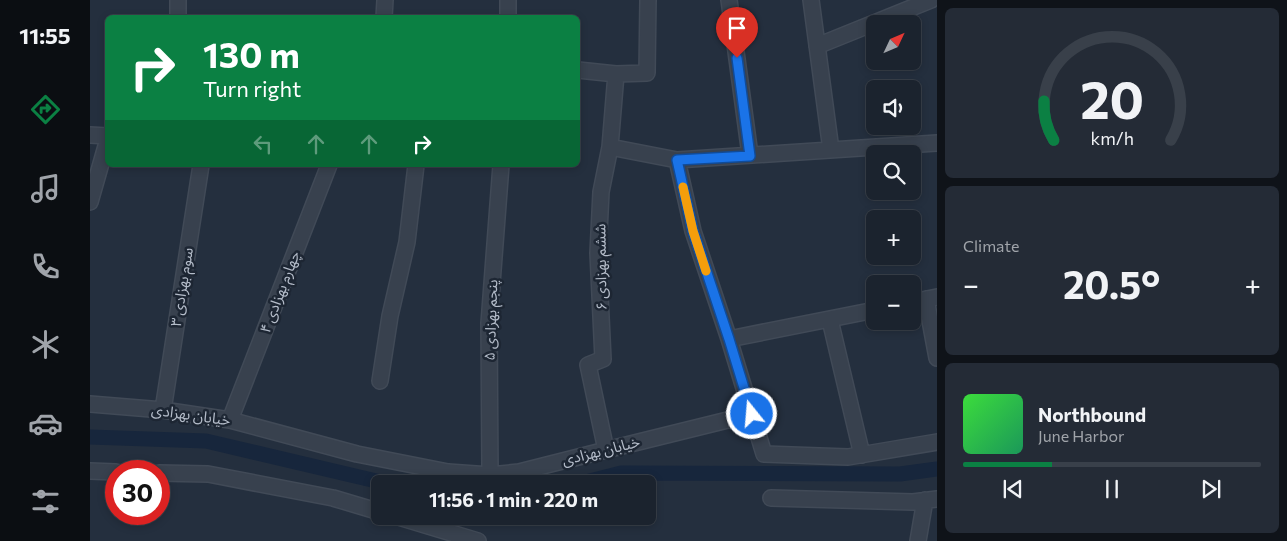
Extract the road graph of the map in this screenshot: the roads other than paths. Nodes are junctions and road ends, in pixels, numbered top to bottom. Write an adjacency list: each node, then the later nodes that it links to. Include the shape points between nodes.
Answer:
1 (178, 0): 8 (street)
2 (386, 0): 9 (street)
3 (508, 0): 10 (street)
4 (648, 0): 13 (street, via 647,73)
5 (729, 0): 20 (street)
6 (811, 0): 11 (street)
7 (930, 0): 11 (street)
8 (178, 15)
9 (384, 15)
10 (508, 15)
11 (817, 46): 19 (street)
12 (580, 70): 13 (street)
13 (616, 74): 17 (street, ششم بهزادی ۶)
14 (90, 135): 15 (street)
15 (105, 137)
16 (937, 143): 19 (street)
17 (610, 147): 21 (street); 38 (street, ششم بهزادی ۶, via 601,192 598,253 603,359 588,366)
18 (105, 148): 26 (street)
19 (831, 150): 20 (street)
20 (750, 156): 21 (street)
21 (677, 160): 30 (street, via 693,231)
22 (201, 167): 34 (street, سوم بهزادی ۳)
23 (328, 167): 36 (street, چهارم بهزادی ۴)
24 (416, 167): 32 (street, via 407,242 390,316)
25 (501, 167): 43 (street, پنجم بهزادی ۵, via 489,323)
26 (90, 202)
27 (925, 299): 31 (street)
28 (866, 312): 29 (street)
29 (830, 320): 30 (street); 39 (street)
30 (729, 339): 35 (street)
31 (937, 358)
32 (380, 381)
33 (90, 404): 34 (street, خیابان بهزادی)
34 (163, 410): 36 (street, خیابان بهزادی)
35 (752, 414): 38 (street, خیابان بهزادی); 39 (street, via 764,454 848,458)
36 (230, 420): 43 (street, خیابان بهزادی, via 357,454 448,472)
37 (937, 442): 39 (street)
38 (606, 450): 43 (street, خیابان بهزادی, via 519,472)
39 (862, 455)
40 (90, 471): 41 (street)
41 (105, 472)
42 (170, 473): 46 (street, via 208,474 333,498)
43 (490, 475)
44 (770, 498): 45 (street)
45 (931, 500): 49 (street)
46 (371, 509)
47 (425, 525): 48 (street)
48 (478, 541)
49 (918, 541)

